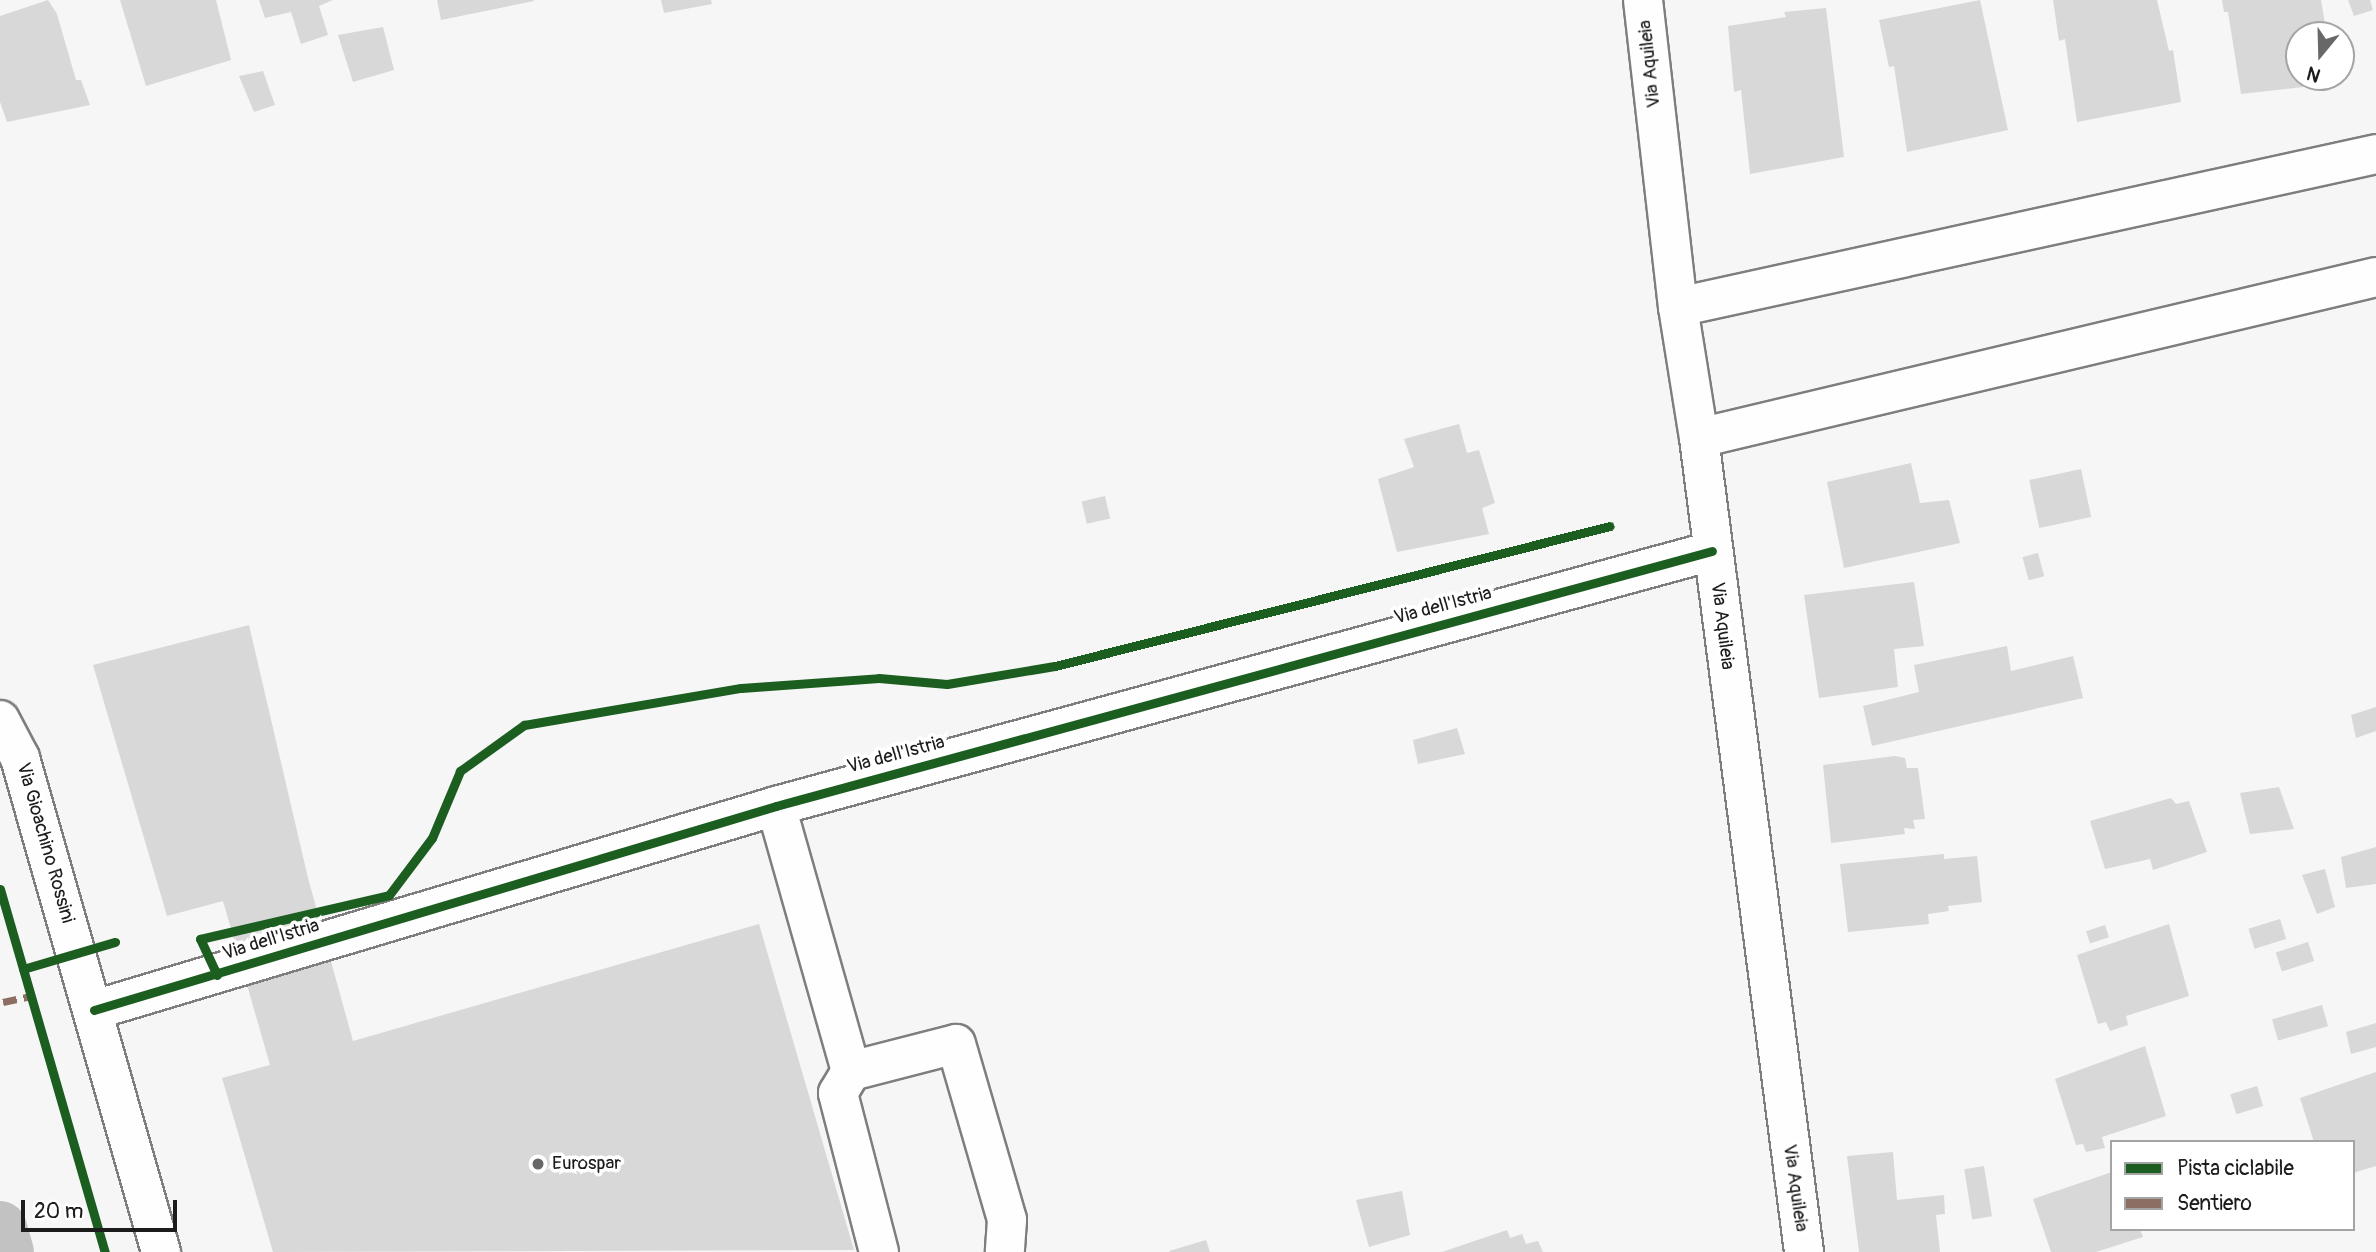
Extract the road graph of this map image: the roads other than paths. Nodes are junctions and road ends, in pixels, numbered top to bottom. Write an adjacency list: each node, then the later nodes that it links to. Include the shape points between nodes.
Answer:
1 (1643, 0): 4 (street, Via Aquileia)
2 (2376, 154): 4 (street)
3 (2376, 277): 5 (street)
4 (1678, 307): 5 (street, Via Aquileia)
5 (1699, 438): 6 (street, Via Aquileia)
6 (1712, 551): 8 (street, Via dell'Istria); 14 (street, Via Aquileia)
7 (0, 720): 9 (street, Via Gioachino Rossini, via 20,758)
8 (776, 806): 9 (street, Via dell'Istria); 10 (street)
9 (94, 1010): 11 (street, Via Gioachino Rossini)
10 (851, 1071): 12 (street, via 838,1093); 13 (street, via 956,1044 1007,1220)
11 (161, 1252)
12 (879, 1252)
13 (1005, 1252)
14 (1804, 1252)

